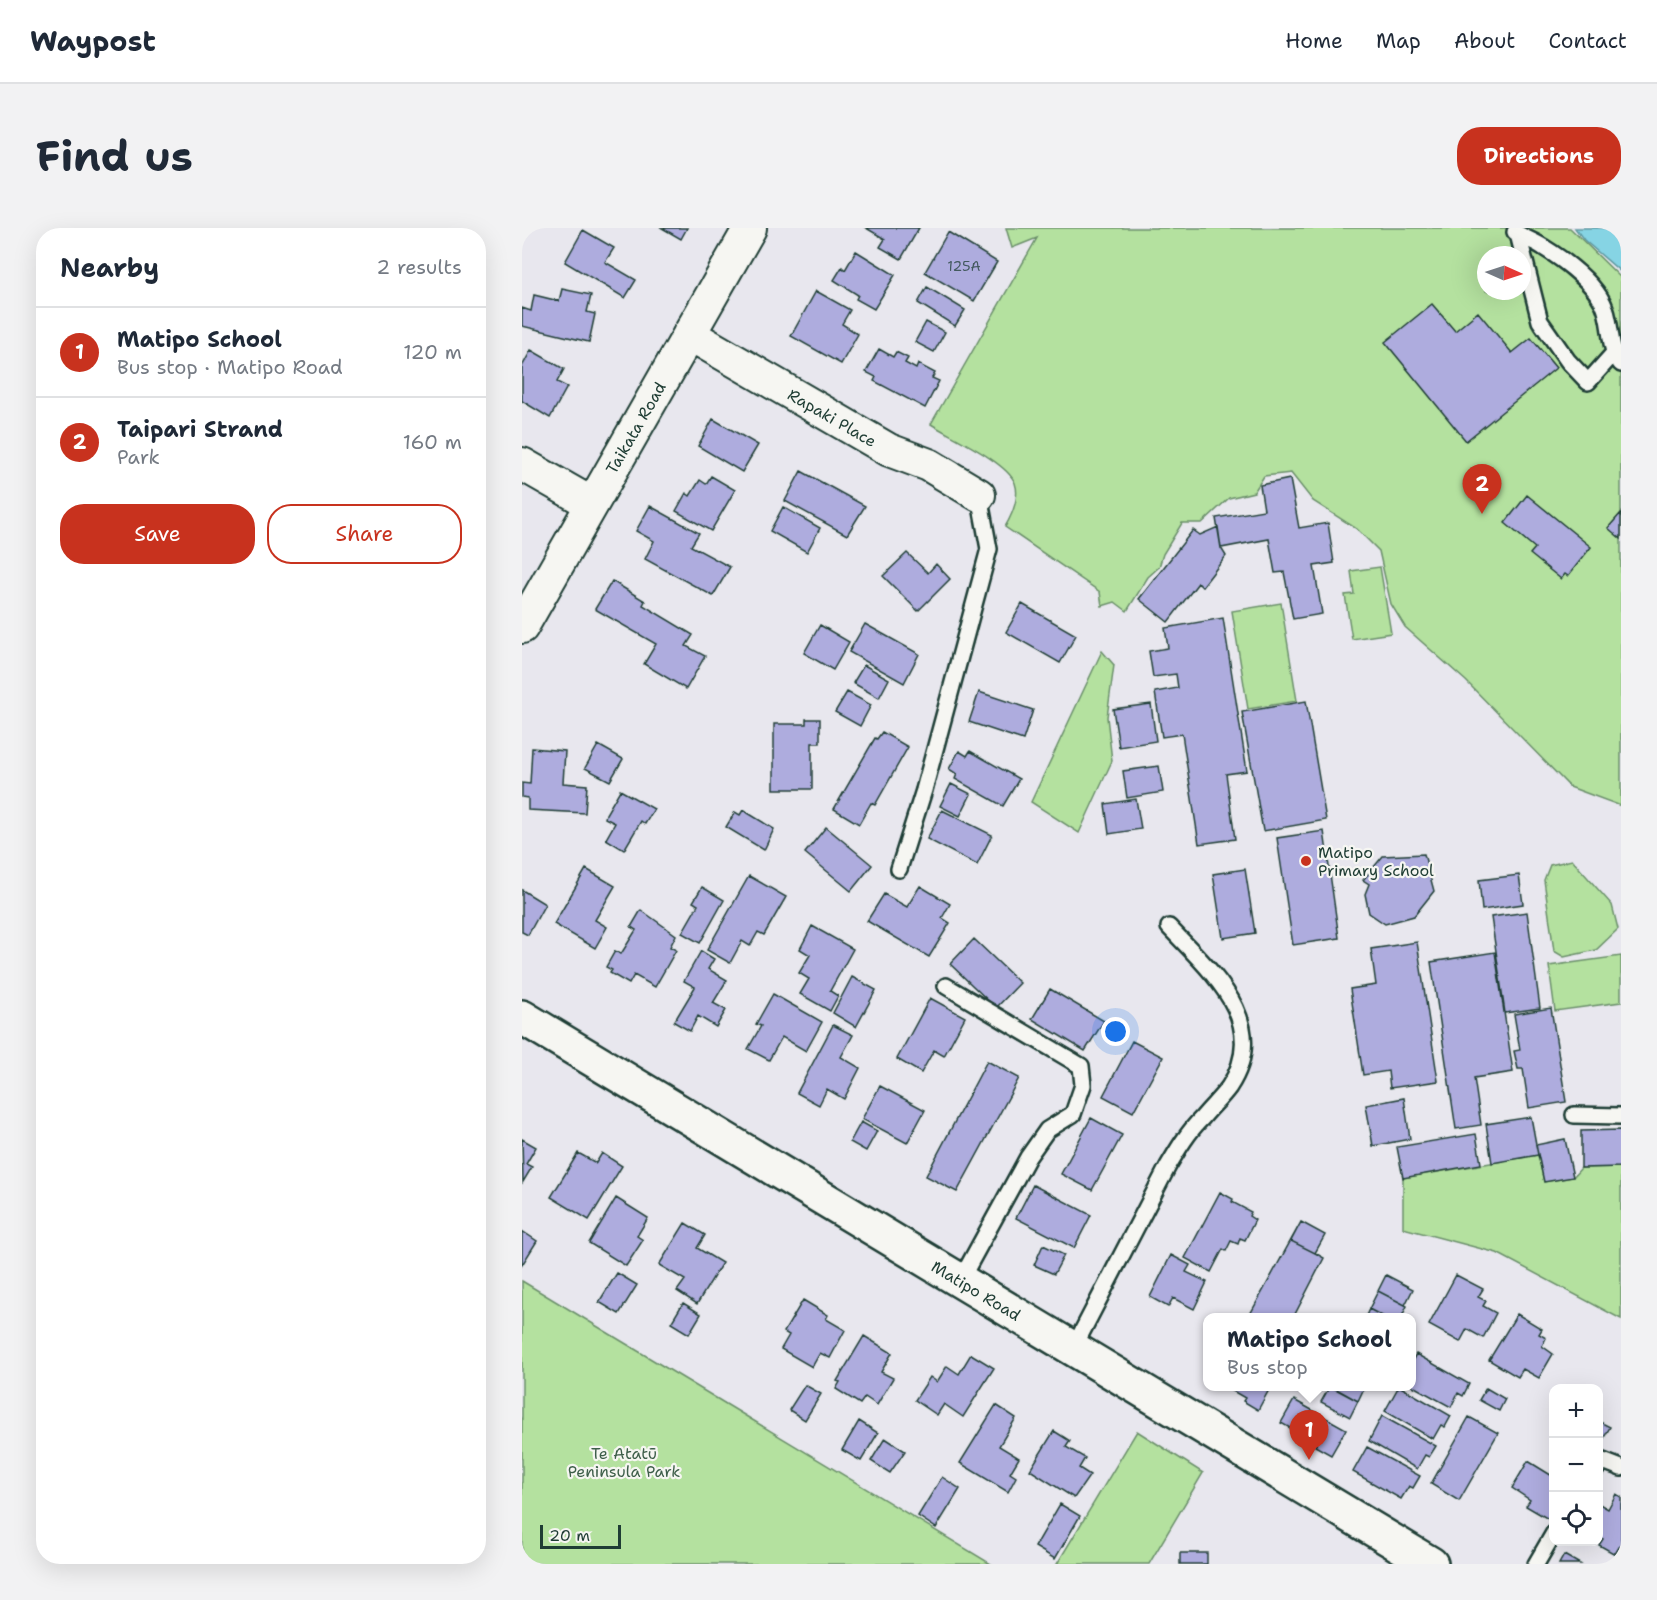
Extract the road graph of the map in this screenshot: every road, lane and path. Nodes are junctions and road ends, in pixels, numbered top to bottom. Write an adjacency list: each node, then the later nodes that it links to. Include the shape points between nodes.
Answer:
1 (750, 228): 3 (street, Taikata Road)
2 (1514, 231): 4 (lane, via 1564,262 1597,293 1604,305); 4 (lane, via 1540,321 1564,356 1588,382)
3 (689, 334): 6 (street, Rapaki Place, via 889,450 929,465); 7 (street, Taikata Road)
4 (1617, 359)
5 (522, 464): 7 (street)
6 (979, 495): 9 (lane, via 989,549)
7 (592, 504): 8 (street, Taikata Road)
8 (522, 627)
9 (899, 868)
10 (1169, 927): 16 (lane, via 1231,998 1240,1017 1242,1054 1230,1085 1168,1166)
11 (946, 986): 15 (lane, via 1081,1066 1083,1085 1073,1114 1047,1130 1028,1157)
12 (522, 1017): 15 (street, Matipo Road)
13 (1574, 1115): 14 (lane)
14 (1621, 1116)
15 (960, 1281): 16 (street, Matipo Road)
16 (1073, 1349): 20 (street, Matipo Road)
17 (1603, 1461): 18 (lane)
18 (1621, 1468)
19 (1549, 1542): 21 (lane)
20 (1431, 1564)
21 (1536, 1564)

